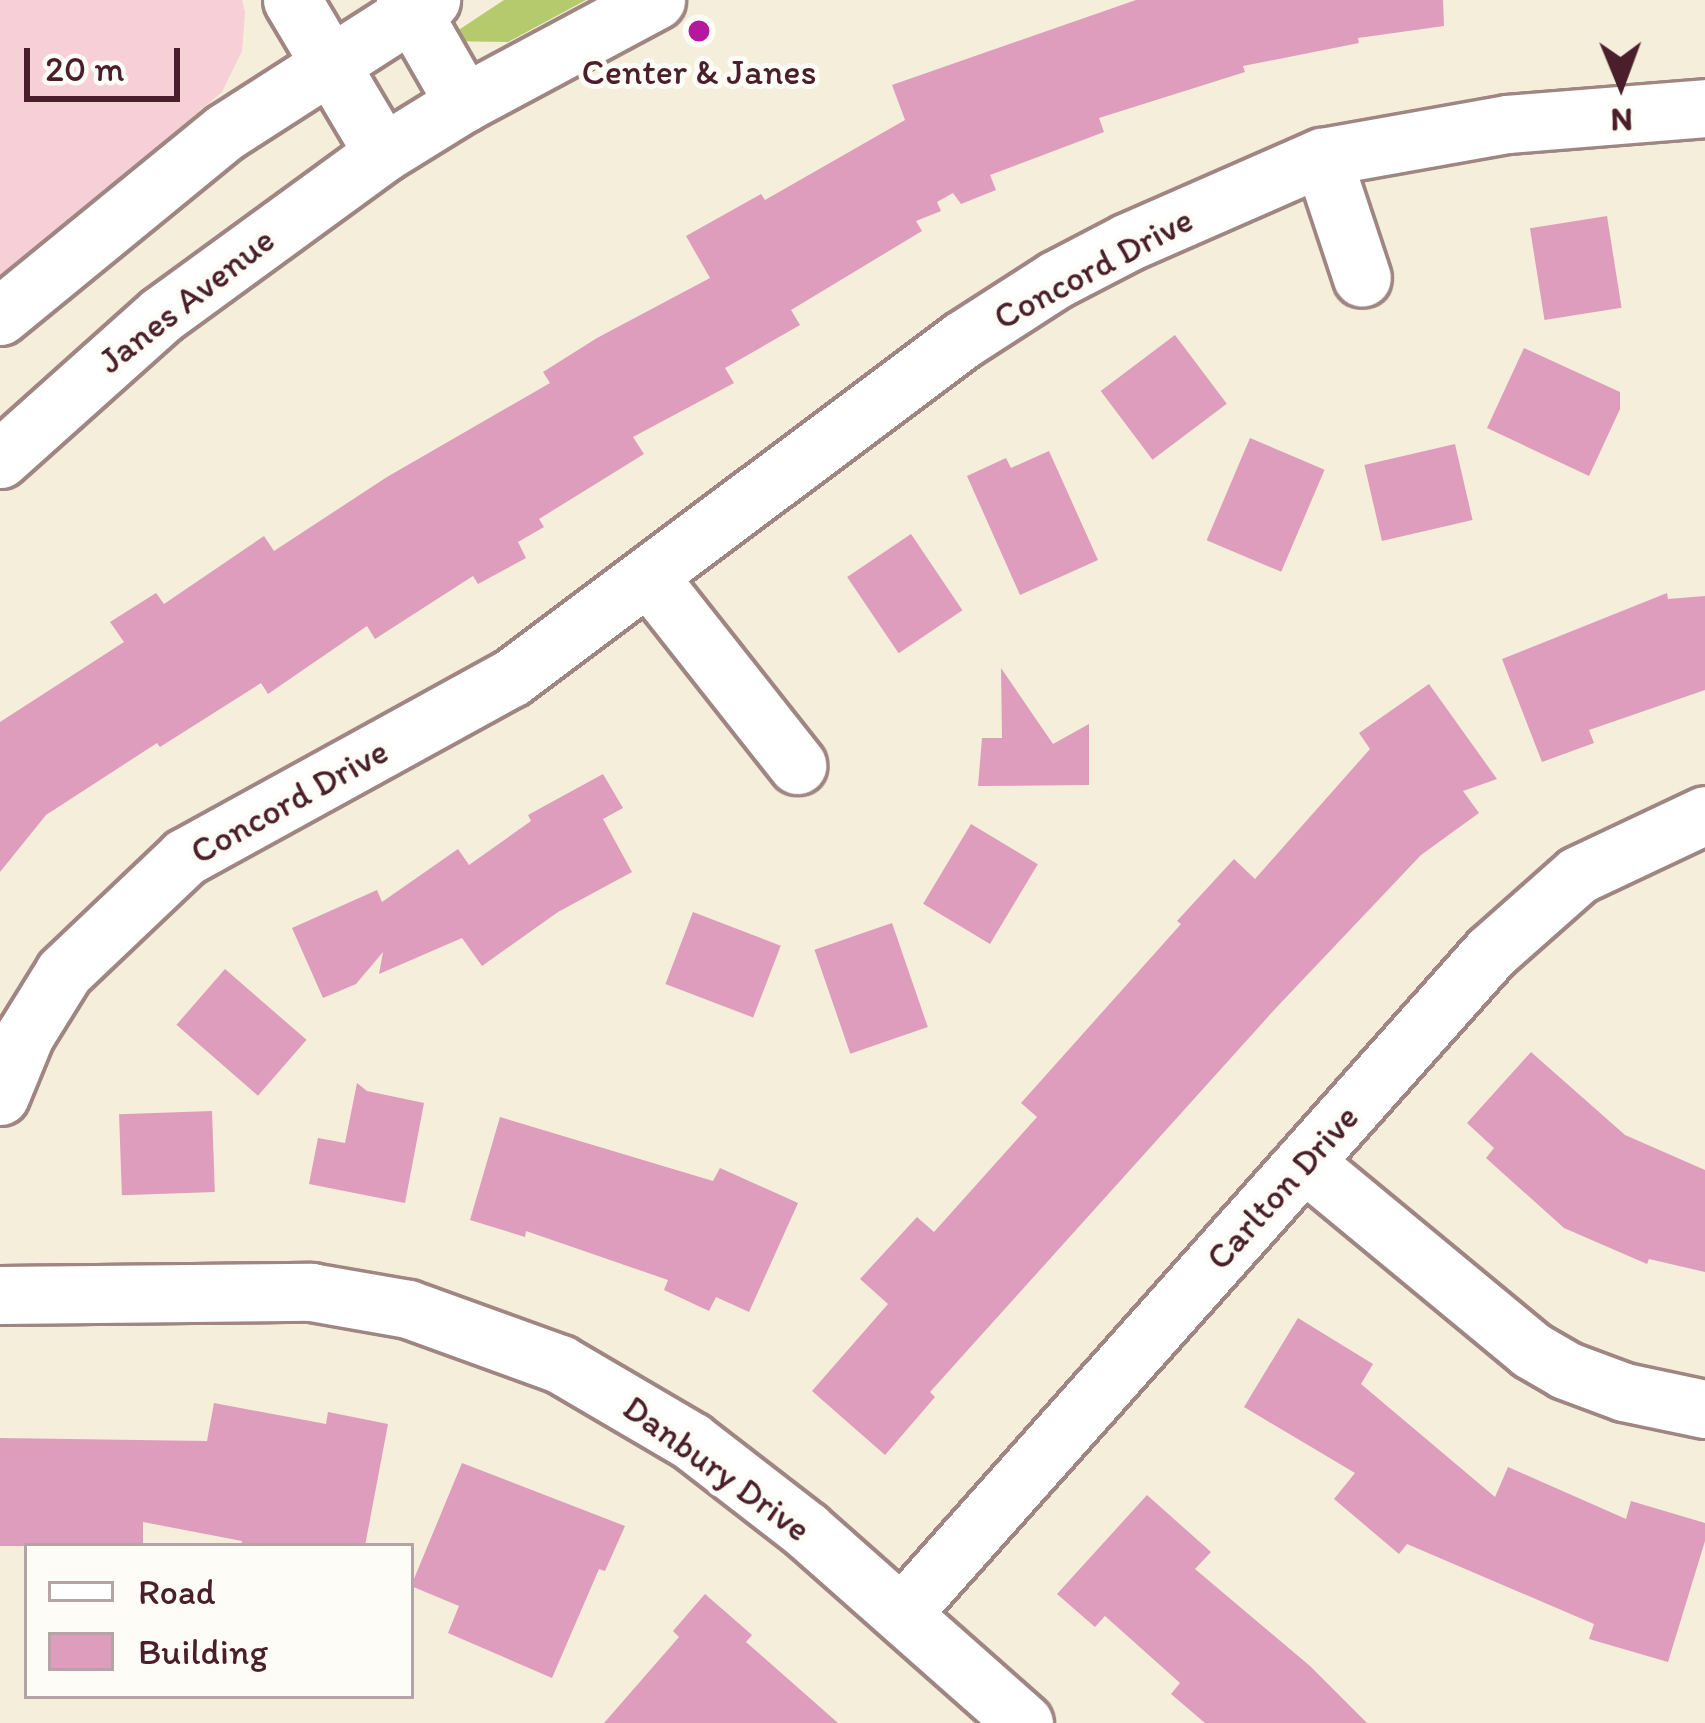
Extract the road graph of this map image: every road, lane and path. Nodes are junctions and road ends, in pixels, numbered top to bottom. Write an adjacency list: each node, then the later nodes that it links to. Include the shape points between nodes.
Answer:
1 (292, 0): 4 (street)
2 (656, 0): 5 (street, Janes Avenue)
3 (416, 4): 4 (street); 5 (street)
4 (330, 64): 7 (street); 10 (street, via 225,132)
5 (464, 103): 7 (street, Janes Avenue)
6 (1705, 108): 8 (street, Concord Drive, via 1507,124)
7 (382, 153): 11 (street, Janes Avenue, via 161,315)
8 (1322, 157): 9 (street); 12 (street, Concord Drive, via 1055,280 962,340)
9 (1362, 278)
10 (0, 316)
11 (0, 459)
12 (648, 576): 13 (street); 15 (street, Concord Drive, via 511,678 185,857 64,972)
13 (797, 765)
14 (1705, 815): 16 (street, Carlton Drive, via 1578,875 1491,952)
15 (0, 1096)
16 (1304, 1162): 18 (street, via 1531,1350 1624,1392); 19 (street, Carlton Drive)
17 (0, 1295): 19 (street, Danbury Drive, via 311,1292 461,1324 560,1364 691,1441)
18 (1705, 1409)
19 (902, 1613): 20 (street, Danbury Drive)
20 (1024, 1723)

